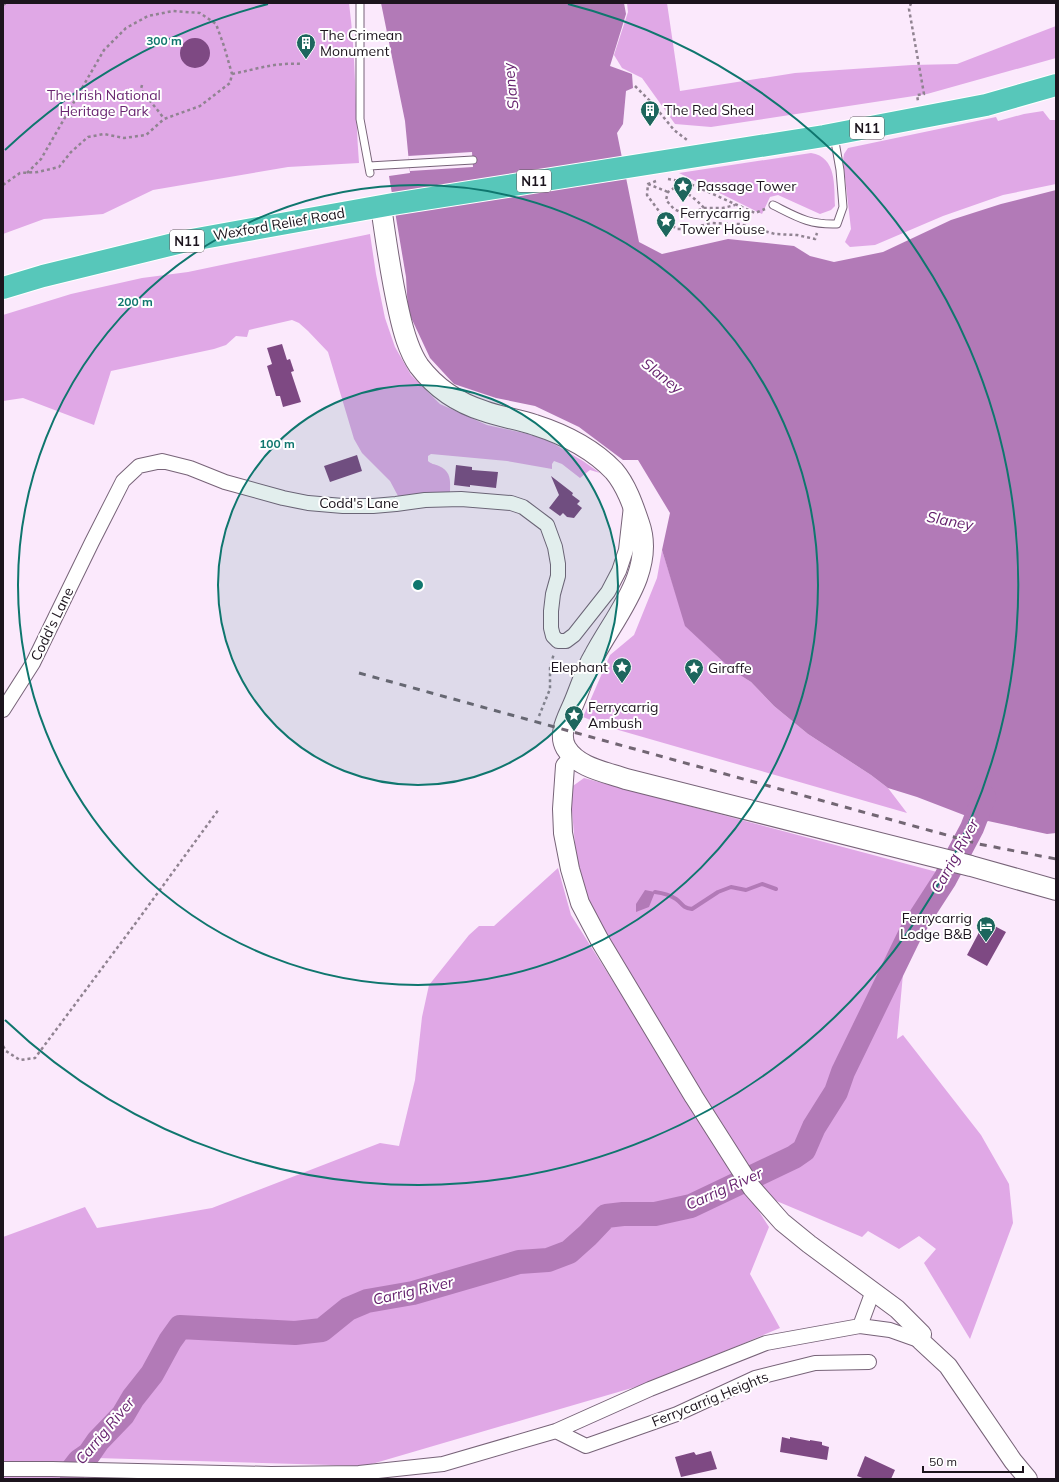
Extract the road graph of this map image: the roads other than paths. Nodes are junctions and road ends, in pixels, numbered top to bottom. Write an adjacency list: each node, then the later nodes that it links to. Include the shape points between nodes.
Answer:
1 (360, 3): 4 (lane, via 360,119 369,170)
2 (1056, 85): 3 (highway, N11, via 986,105)
3 (833, 134): 5 (highway, N11); 6 (lane, via 840,170 843,207 837,224 804,220)
4 (473, 160)
5 (387, 205): 7 (highway, Wexford Relief Road / N11, via 186,241); 8 (main road, via 396,300 405,337 418,364 434,384 460,401 484,411 552,430 579,444 615,472)
6 (773, 205)
7 (3, 288)
8 (631, 502): 9 (street, Codd's Lane, via 626,550 608,592 574,635 566,641 558,641 553,636 551,611 558,576 556,547 547,525 523,507 510,503 461,499 372,506 308,503 225,482 190,468 162,461 139,466 124,481 33,663); 10 (main road, via 641,530 643,558 631,590 593,657 566,722 562,737)
9 (3, 710)
10 (573, 757): 11 (main road, via 585,766 626,779 972,866); 12 (street, via 565,766 563,834 580,903 599,939 752,1188 788,1226)
11 (1056, 890)
12 (873, 1292): 13 (street); 14 (street, via 897,1308 922,1334)
13 (860, 1326): 14 (street, via 890,1330); 16 (street, via 766,1343)
14 (921, 1341): 18 (street, via 948,1366)
15 (869, 1362): 16 (street, Ferrycarrig Heights, via 815,1363 755,1378 678,1414 586,1446)
16 (556, 1430): 17 (street, via 443,1464 359,1473)
17 (3, 1469)
18 (1028, 1479)

